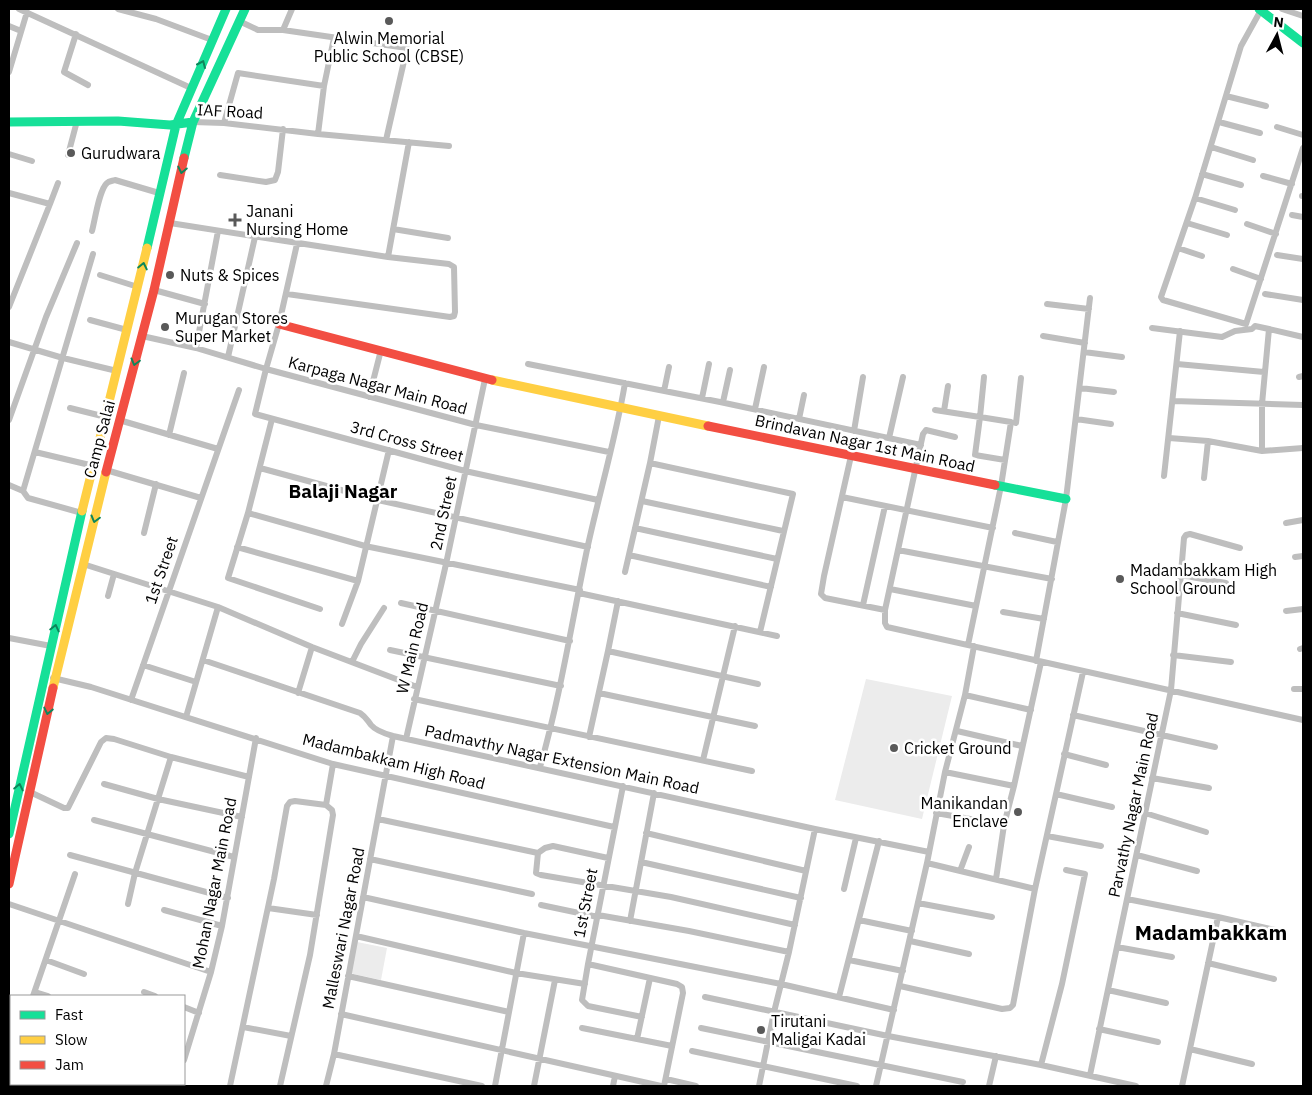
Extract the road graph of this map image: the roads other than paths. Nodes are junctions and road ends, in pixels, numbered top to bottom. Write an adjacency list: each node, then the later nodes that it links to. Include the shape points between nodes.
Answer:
1 (19, 9): 8 (street)
2 (118, 9): 16 (street)
3 (226, 9): 16 (main road, Camp Salai)
4 (245, 9): 10 (main road, Camp Salai)
5 (292, 9): 12 (street)
6 (1282, 9): 9 (street)
7 (1264, 11): 17 (main road); 22 (street, via 1241,46)
8 (26, 12): 13 (street); 14 (street)
9 (1303, 16)
10 (239, 21): 12 (street, via 258,30); 26 (main road, Camp Salai)
11 (9, 26): 13 (street)
12 (282, 30): 15 (street)
13 (21, 31): 18 (street)
14 (76, 34): 19 (street, via 64,72); 21 (street)
15 (334, 38): 20 (street); 35 (street, via 406,48)
16 (212, 40): 21 (main road, Camp Salai, one-way to 16)
17 (1303, 43)
18 (9, 72)
19 (88, 85)
20 (324, 86): 29 (street, via 238,73); 32 (street)
21 (191, 88): 28 (main road, Camp Salai)
22 (1226, 96): 23 (street); 27 (street)
23 (1266, 106)
24 (77, 121): 25 (main road, IAF Road); 28 (main road, IAF Road); 41 (street)
25 (9, 122)
26 (193, 122): 28 (main road, IAF Road); 29 (street, IAF Road); 57 (main road, Camp Salai, one-way to 57)
27 (1219, 122): 33 (street); 38 (street)
28 (176, 124): 51 (main road, Camp Salai)
29 (224, 124): 31 (street, IAF Road)
30 (1277, 127): 34 (street)
31 (284, 130): 32 (street, IAF Road); 45 (street, via 275,180 266,182)
32 (318, 134): 35 (street, IAF Road)
33 (1260, 134)
34 (1303, 135)
35 (386, 140): 36 (street, IAF Road)
36 (410, 142): 37 (street, IAF Road); 60 (street)
37 (449, 146)
38 (1211, 147): 42 (street); 44 (street)
39 (1303, 148): 48 (street)
40 (9, 154): 43 (street)
41 (68, 155)
42 (1253, 160)
43 (32, 161)
44 (1202, 174): 49 (street); 52 (street)
45 (220, 175)
46 (1263, 176): 48 (street)
47 (58, 183): 53 (street)
48 (1292, 184): 63 (street)
49 (1241, 185)
50 (9, 193): 53 (street)
51 (159, 193): 61 (street, via 110,181 102,190); 78 (main road, Camp Salai, one-way to 51)
52 (1195, 198): 54 (street); 58 (street)
53 (50, 204): 86 (street)
54 (1235, 210)
55 (1292, 215): 56 (street)
56 (1303, 217)
57 (170, 223): 62 (street); 79 (main road, Camp Salai)
58 (1187, 223): 64 (street); 69 (street)
59 (1247, 224): 63 (street)
60 (393, 229): 66 (street); 73 (street)
61 (92, 231)
62 (218, 231): 65 (street); 84 (street)
63 (1276, 234): 77 (street)
64 (1227, 235)
65 (255, 237): 68 (street); 103 (street)
66 (448, 238)
67 (77, 243): 100 (street)
68 (297, 244): 73 (street); 80 (street)
69 (1178, 248): 72 (street); 77 (street, via 1162,297 1165,301 1246,324)
70 (93, 254): 105 (street)
71 (1277, 255): 74 (street)
72 (1202, 256)
73 (388, 257): 80 (street, via 452,265 454,316 446,318)
74 (1303, 259)
75 (1233, 269): 77 (street)
76 (100, 275): 78 (street)
77 (1261, 279)
78 (138, 287): 92 (main road, Camp Salai)
79 (154, 290): 84 (street); 94 (main road, Camp Salai)
80 (287, 294): 89 (street)
81 (1264, 294): 83 (street)
82 (1090, 298): 87 (street)
83 (1303, 300)
84 (205, 304): 99 (street)
85 (1047, 304): 87 (street)
86 (9, 308)
87 (1089, 309): 98 (street)
88 (90, 320): 92 (street)
89 (280, 324): 101 (main road, Brindavan Nagar 1st Main Road); 111 (street)
90 (1152, 328): 93 (street)
91 (1269, 329): 93 (street, via 1255,326 1252,330 1234,331 1222,337); 96 (street); 114 (street)
92 (128, 330): 113 (main road, Camp Salai)
93 (1180, 331): 108 (street)
94 (142, 336): 99 (street, Karpaga Nagar Main Road); 146 (main road, Camp Salai, one-way to 146)
95 (1043, 336): 98 (street)
96 (1303, 337)
97 (9, 342): 100 (street)
98 (1085, 342): 102 (street)
99 (196, 348): 103 (street, Karpaga Nagar Main Road)
100 (34, 349): 105 (street); 145 (street)
101 (381, 350): 120 (main road, Brindavan Nagar 1st Main Road); 128 (street)
102 (1084, 352): 104 (street); 123 (street)
103 (228, 357): 111 (street, Karpaga Nagar Main Road)
104 (1122, 357)
105 (63, 358): 113 (street); 161 (street)
106 (528, 364): 121 (street)
107 (709, 364): 129 (street)
108 (1177, 364): 114 (street); 130 (street)
109 (669, 367): 125 (street)
110 (764, 367): 136 (street)
111 (266, 369): 128 (street, Karpaga Nagar Main Road); 142 (street, 3rd Cross Street, via 255,414)
112 (730, 370): 131 (street)
113 (117, 371): 140 (main road, Camp Salai)
114 (1264, 372): 132 (street)
115 (184, 373): 151 (street)
116 (903, 376): 153 (street)
117 (863, 377): 150 (street)
118 (984, 377): 141 (street)
119 (1021, 378): 147 (street)
120 (485, 379): 135 (main road, Brindavan Nagar 1st Main Road); 149 (street, 2nd Street)
121 (625, 383): 125 (street); 135 (street)
122 (948, 386): 138 (street)
123 (1080, 388): 126 (street); 144 (street)
124 (239, 390): 158 (street)
125 (664, 390): 129 (street)
126 (1114, 392)
127 (804, 395): 143 (street)
128 (369, 396): 149 (street, Karpaga Nagar Main Road)
129 (702, 398): 131 (street)
130 (1173, 401): 132 (street); 154 (street)
131 (723, 402): 136 (street)
132 (1262, 404): 133 (street); 160 (street)
133 (1303, 404)
134 (70, 408): 140 (street)
135 (620, 408): 139 (main road, Brindavan Nagar 1st Main Road); 162 (street)
136 (755, 409): 143 (street)
137 (934, 410): 138 (street)
138 (944, 412): 141 (street)
139 (659, 416): 163 (main road, Brindavan Nagar 1st Main Road); 165 (street)
140 (106, 417): 166 (main road, Camp Salai)
141 (980, 417): 147 (street); 164 (street, via 975,455)
142 (272, 419): 159 (street, 3rd Cross Street); 167 (street)
143 (799, 419): 150 (street)
144 (1076, 419): 148 (street); 179 (street)
145 (9, 420)
146 (119, 420): 151 (street); 169 (main road, Camp Salai)
147 (1016, 423): 164 (street)
148 (1111, 424)
149 (476, 425): 162 (street, Karpaga Nagar Main Road); 170 (street, 2nd Street)
150 (854, 431): 153 (street)
151 (169, 435): 158 (street)
152 (955, 437): 156 (street, via 926,430)
153 (889, 438): 156 (street)
154 (1169, 438): 155 (street); 171 (street)
155 (1208, 441): 160 (street); 172 (street)
156 (921, 445): 168 (street)
157 (1303, 448): 160 (street)
158 (218, 449): 178 (street, 1st Street)
159 (389, 450): 170 (street, 3rd Cross Street); 180 (street)
160 (1262, 451)
161 (35, 452): 166 (street); 176 (street)
162 (609, 452): 181 (street)
163 (850, 456): 168 (main road, Brindavan Nagar 1st Main Road); 177 (street)
164 (1005, 460): 175 (street)
165 (650, 462): 182 (street); 192 (street, via 793,494)
166 (94, 466): 185 (main road, Camp Salai)
167 (260, 468): 180 (street); 186 (street)
168 (915, 469): 175 (main road, Brindavan Nagar 1st Main Road); 184 (street)
169 (106, 470): 173 (street); 205 (main road, Camp Salai, one-way to 205)
170 (465, 471): 181 (street, 3rd Cross Street); 187 (street, 2nd Street)
171 (1164, 476)
172 (1204, 478)
173 (156, 484): 178 (street); 194 (street)
174 (9, 485): 176 (street)
175 (1001, 486): 179 (main road, Brindavan Nagar 1st Main Road); 191 (street)
176 (23, 491): 185 (street, via 28,498)
177 (842, 497): 183 (street); 221 (street, via 821,594 824,598)
178 (201, 498): 216 (street, 1st Street)
179 (1066, 499): 195 (street)
180 (378, 500): 187 (street); 196 (street)
181 (598, 500): 198 (street)
182 (642, 501): 190 (street); 192 (street)
183 (885, 506): 184 (street); 221 (street)
184 (907, 510): 191 (street); 200 (street)
185 (82, 512): 240 (main road, Camp Salai, one-way to 185)
186 (248, 513): 196 (street); 197 (street)
187 (455, 518): 198 (street); 206 (street, 2nd Street)
188 (1303, 520): 189 (street)
189 (1286, 523)
190 (635, 528): 201 (street); 204 (street)
191 (992, 528): 207 (street)
192 (783, 531): 204 (street)
193 (1015, 533): 195 (street)
194 (144, 534)
195 (1057, 542): 211 (street)
196 (365, 546): 206 (street); 212 (street)
197 (237, 547): 212 (street); 225 (street, via 228,578)
198 (588, 547): 217 (street)
199 (1240, 548): 210 (street, Parvathy Nagar Main Road, via 1186,534)
200 (898, 550): 207 (street); 215 (street)
201 (629, 555): 208 (street); 214 (street)
202 (1303, 556): 203 (street)
203 (1295, 557)
204 (777, 560): 214 (street)
205 (84, 564): 209 (street); 255 (main road, Camp Salai)
206 (446, 564): 217 (street); 227 (street, W Main Road)
207 (984, 567): 211 (street); 222 (street)
208 (625, 572)
209 (114, 574): 216 (street); 218 (street)
210 (1180, 575): 213 (street); 231 (street, Parvathy Nagar Main Road)
211 (1052, 578): 232 (street)
212 (358, 581): 233 (street)
213 (1226, 583)
214 (771, 587): 236 (street)
215 (890, 589): 222 (street); 228 (street)
216 (168, 590): 223 (street); 251 (street, 1st Street)
217 (579, 592): 219 (street); 239 (street)
218 (108, 596)
219 (618, 601): 235 (street); 244 (street)
220 (401, 603): 227 (street)
221 (863, 605): 228 (street)
222 (976, 606): 241 (street)
223 (218, 607): 242 (street); 247 (street)
224 (384, 608): 248 (street)
225 (320, 609)
226 (1303, 609): 229 (street)
227 (436, 610): 239 (street); 246 (street, W Main Road)
228 (885, 610): 241 (street, via 887,628)
229 (1286, 611)
230 (1003, 612): 232 (street)
231 (1177, 613): 234 (street); 245 (street, Parvathy Nagar Main Road)
232 (1044, 620): 249 (street)
233 (342, 624)
234 (1236, 625)
235 (735, 626): 236 (street); 254 (street)
236 (760, 632): 237 (street)
237 (777, 636)
238 (9, 638): 240 (street)
239 (570, 641): 258 (street)
240 (51, 646): 253 (main road, Camp Salai)
241 (971, 646): 249 (street); 265 (street)
242 (312, 647): 248 (street); 263 (street)
243 (390, 650): 246 (street)
244 (608, 651): 254 (street); 264 (street)
245 (1173, 654): 250 (street); 262 (street, Parvathy Nagar Main Road)
246 (425, 657): 258 (street); 259 (street, W Main Road)
247 (203, 660): 256 (street); 263 (street, Padmavthy Nagar Extension Main Road)
248 (352, 662): 259 (street)
249 (1039, 662): 252 (street); 268 (street)
250 (1231, 662)
251 (142, 665): 256 (street); 267 (street, 1st Street)
252 (1083, 672): 262 (street); 269 (street)
253 (43, 676): 255 (street, Madambakkam High Road); 304 (main road, Camp Salai, one-way to 253)
254 (723, 676): 257 (street); 271 (street)
255 (54, 679): 267 (street, Madambakkam High Road); 298 (main road, Camp Salai, one-way to 298)
256 (196, 682): 270 (street)
257 (758, 684)
258 (561, 686): 274 (street)
259 (417, 687): 266 (street, W Main Road)
260 (1294, 689): 261 (street)
261 (1303, 689)
262 (1171, 690): 272 (street); 276 (street, Parvathy Nagar Main Road)
263 (298, 693): 277 (street, Padmavthy Nagar Extension Main Road, via 360,713 372,726)
264 (599, 693): 271 (street); 278 (street)
265 (965, 695): 268 (street); 275 (street)
266 (414, 699): 274 (street); 280 (street, W Main Road)
267 (131, 700): 270 (street, Madambakkam High Road)
268 (1031, 710): 281 (street)
269 (1073, 715): 276 (street); 283 (street)
270 (186, 717): 279 (street, Madambakkam High Road)
271 (713, 717): 273 (street); 285 (street)
272 (1303, 720)
273 (756, 726)
274 (552, 728): 278 (street); 288 (street)
275 (956, 731): 281 (street); 290 (street)
276 (1161, 735): 282 (street); 293 (street, Parvathy Nagar Main Road)
277 (393, 736): 280 (street, Padmavthy Nagar Extension Main Road); 291 (street, Malleswari Nagar Road)
278 (589, 737): 285 (street)
279 (256, 738): 286 (street, Madambakkam High Road); 292 (street, Mohan Nagar Main Road)
280 (406, 739): 288 (street, Padmavthy Nagar Extension Main Road)
281 (1022, 746): 296 (street)
282 (1215, 747)
283 (1064, 754): 287 (street); 300 (street)
284 (171, 757): 292 (street); 298 (street, via 106,738 68,808); 301 (street)
285 (703, 760): 289 (street)
286 (333, 764): 291 (street, Madambakkam High Road); 302 (street)
287 (1106, 765)
288 (540, 768): 295 (street, Padmavthy Nagar Extension Main Road)
289 (752, 771)
290 (945, 772): 296 (street); 305 (street)
291 (386, 775): 308 (street, Malleswari Nagar Road); 311 (street, Madambakkam High Road)
292 (249, 777): 307 (street, Mohan Nagar Main Road)
293 (1152, 778): 297 (street); 306 (street, Parvathy Nagar Main Road)
294 (104, 784): 301 (street)
295 (622, 786): 299 (street, Padmavthy Nagar Extension Main Road); 311 (street)
296 (1014, 786): 310 (street)
297 (1208, 788)
298 (30, 792): 338 (main road, Camp Salai)
299 (654, 793): 312 (street, Padmavthy Nagar Extension Main Road); 315 (street)
300 (1056, 794): 303 (street); 317 (street)
301 (158, 798): 307 (street); 316 (street)
302 (326, 805): 352 (street, via 294,801 287,806); 354 (street, via 334,815)
303 (1112, 807)
304 (11, 809): 314 (main road, Camp Salai)
305 (936, 813): 310 (street); 322 (street)
306 (1145, 813): 313 (street); 325 (street, Parvathy Nagar Main Road)
307 (242, 817): 326 (street, Mohan Nagar Main Road)
308 (378, 819): 323 (street); 328 (street, Malleswari Nagar Road)
309 (94, 820): 316 (street)
310 (1004, 825): 337 (street)
311 (614, 827): 327 (street, 1st Street)
312 (815, 829): 318 (street, Padmavthy Nagar Extension Main Road); 333 (street)
313 (1206, 832)
314 (9, 834)
315 (646, 834): 329 (street); 333 (street)
316 (146, 835): 326 (street); 335 (street)
317 (1047, 836): 320 (street); 341 (street)
318 (856, 838): 319 (street, Padmavthy Nagar Extension Main Road); 340 (street)
319 (879, 842): 322 (street, Padmavthy Nagar Extension Main Road); 358 (street)
320 (1101, 846)
321 (969, 847): 334 (street)
322 (928, 852): 330 (street)
323 (538, 853): 327 (street, via 553,846); 339 (street, via 536,873)
324 (70, 855): 335 (street)
325 (1137, 855): 332 (street); 347 (street, Parvathy Nagar Main Road)
326 (234, 857): 345 (street, Mohan Nagar Main Road)
327 (608, 858): 339 (street, 1st Street)
328 (370, 859): 343 (street); 344 (street, Malleswari Nagar Road)
329 (641, 862): 342 (street); 346 (street)
330 (927, 863): 334 (street); 348 (street)
331 (1066, 870): 421 (street, via 1085,874)
332 (1197, 870)
333 (806, 871): 346 (street)
334 (960, 871): 337 (street)
335 (135, 873): 345 (street); 350 (street)
336 (75, 874): 360 (street)
337 (996, 879): 341 (street)
338 (9, 884)
339 (603, 886): 342 (street); 355 (street, 1st Street)
340 (844, 889)
341 (1036, 889): 387 (street, via 1010,1008 1002,1009)
342 (635, 892): 359 (street); 361 (street)
343 (532, 894)
344 (363, 897): 365 (street); 366 (street, Malleswari Nagar Road)
345 (228, 898): 362 (street, Mohan Nagar Main Road)
346 (800, 898): 361 (street)
347 (1127, 899): 357 (street); 369 (street, Parvathy Nagar Main Road)
348 (918, 903): 356 (street); 363 (street)
349 (9, 904): 360 (street)
350 (128, 904)
351 (541, 906): 355 (street)
352 (268, 908): 354 (street); 402 (street)
353 (164, 910): 362 (street)
354 (317, 915): 406 (street)
355 (598, 916): 359 (street); 368 (street, 1st Street)
356 (992, 917)
357 (1218, 917): 364 (street); 375 (street)
358 (859, 920): 363 (street); 374 (street)
359 (630, 921): 370 (street)
360 (60, 922): 373 (street); 378 (street)
361 (795, 924): 370 (street)
362 (222, 926): 378 (street, Mohan Nagar Main Road)
363 (912, 931): 367 (street)
364 (1284, 932)
365 (524, 933): 368 (street); 379 (street)
366 (356, 936): 379 (street); 381 (street, Malleswari Nagar Road)
367 (910, 941): 371 (street); 377 (street)
368 (592, 946): 376 (street, 1st Street); 386 (street)
369 (1117, 947): 372 (street); 388 (street, Parvathy Nagar Main Road)
370 (789, 952): 386 (street)
371 (970, 954)
372 (1172, 957)
373 (46, 960): 380 (street); 390 (street)
374 (849, 960): 377 (street); 393 (street)
375 (1208, 963): 383 (street); 412 (street)
376 (588, 964): 382 (street); 385 (street, 1st Street)
377 (903, 970): 387 (street)
378 (211, 972): 399 (street, Mohan Nagar Main Road)
379 (516, 973): 384 (street); 397 (street)
380 (84, 974)
381 (348, 976): 397 (street); 400 (street, Malleswari Nagar Road)
382 (650, 978): 401 (street); 411 (street, via 677,984 683,989)
383 (1274, 979)
384 (555, 980): 385 (street); 418 (street)
385 (585, 984): 401 (street, 1st Street, via 582,1000 586,1005)
386 (781, 984): 393 (street); 398 (street)
387 (900, 986): 396 (street)
388 (1108, 990): 394 (street); 405 (street, Parvathy Nagar Main Road)
389 (144, 992): 391 (street)
390 (34, 994)
391 (152, 995)
392 (704, 996): 398 (street)
393 (839, 996): 396 (street)
394 (1166, 1003)
395 (185, 1007): 399 (street)
396 (894, 1010): 407 (street)
397 (509, 1012): 413 (street)
398 (774, 1012): 407 (street); 409 (street)
399 (199, 1013): 417 (street, Mohan Nagar Main Road)
400 (341, 1014): 413 (street); 415 (street, Malleswari Nagar Road)
401 (642, 1017): 408 (street)
402 (243, 1027): 406 (street); 427 (street)
403 (582, 1028): 408 (street)
404 (701, 1028): 409 (street)
405 (1099, 1029): 410 (street); 423 (street, Parvathy Nagar Main Road)
406 (291, 1036): 428 (street)
407 (888, 1036): 416 (street); 419 (street)
408 (637, 1039): 411 (street)
409 (768, 1041): 419 (street); 422 (street)
410 (1158, 1042)
411 (672, 1046): 426 (street)
412 (1190, 1049): 420 (street); 440 (street)
413 (501, 1051): 418 (street); 431 (street)
414 (692, 1051): 422 (street)
415 (334, 1054): 429 (street, Malleswari Nagar Road); 430 (street)
416 (996, 1056): 421 (street); 438 (street)
417 (185, 1057)
418 (540, 1060): 424 (street); 432 (street)
419 (882, 1064): 425 (street); 437 (street)
420 (1252, 1064)
421 (1041, 1065): 423 (street)
422 (763, 1067): 435 (street); 436 (street)
423 (1090, 1075): 439 (street)
424 (615, 1076): 426 (street); 433 (street)
425 (963, 1082)
426 (664, 1084): 434 (street)
427 (230, 1086)
428 (280, 1086)
429 (326, 1086)
430 (482, 1086)
431 (495, 1086)
432 (534, 1086)
433 (613, 1086)
434 (696, 1086)
435 (759, 1086)
436 (857, 1086)
437 (876, 1086)
438 (989, 1086)
439 (1136, 1086)
440 (1182, 1086)

